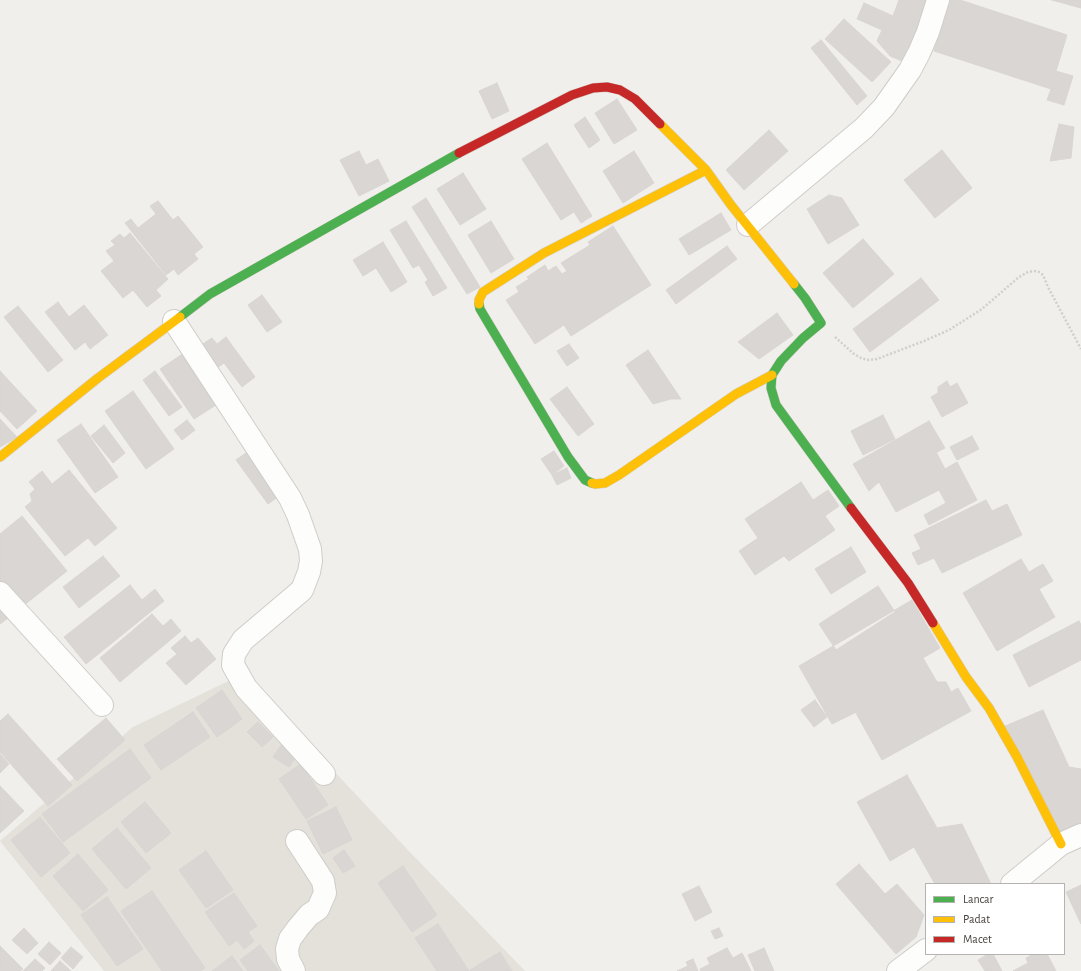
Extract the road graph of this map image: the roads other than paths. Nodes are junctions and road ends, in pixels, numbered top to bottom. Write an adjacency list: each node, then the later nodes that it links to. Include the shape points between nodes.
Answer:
1 (938, 0): 3 (street, via 919,53 884,108 864,128)
2 (706, 170): 3 (street); 4 (street, via 635,99 620,90 607,87 593,88 572,95 449,158 210,294); 5 (street, via 544,253 483,292 479,300 480,309 568,457 585,480 595,484 605,483 736,394)
3 (748, 225): 5 (street, via 805,298 821,323 781,361)
4 (174, 321): 6 (street); 9 (street, via 290,498 310,549 309,572 302,590 243,640 234,654 233,665 246,688)
5 (772, 375): 12 (street, via 771,388 776,405 844,501 908,583 966,677 989,708)
6 (0, 457)
7 (0, 594): 8 (street)
8 (102, 705)
9 (324, 774)
10 (1081, 835): 12 (street)
11 (297, 841): 15 (street, via 324,881 325,893 318,909 290,939 288,959)
12 (1061, 844): 13 (street)
13 (1013, 883)
14 (925, 951): 16 (street)
15 (294, 971)
16 (898, 971)

